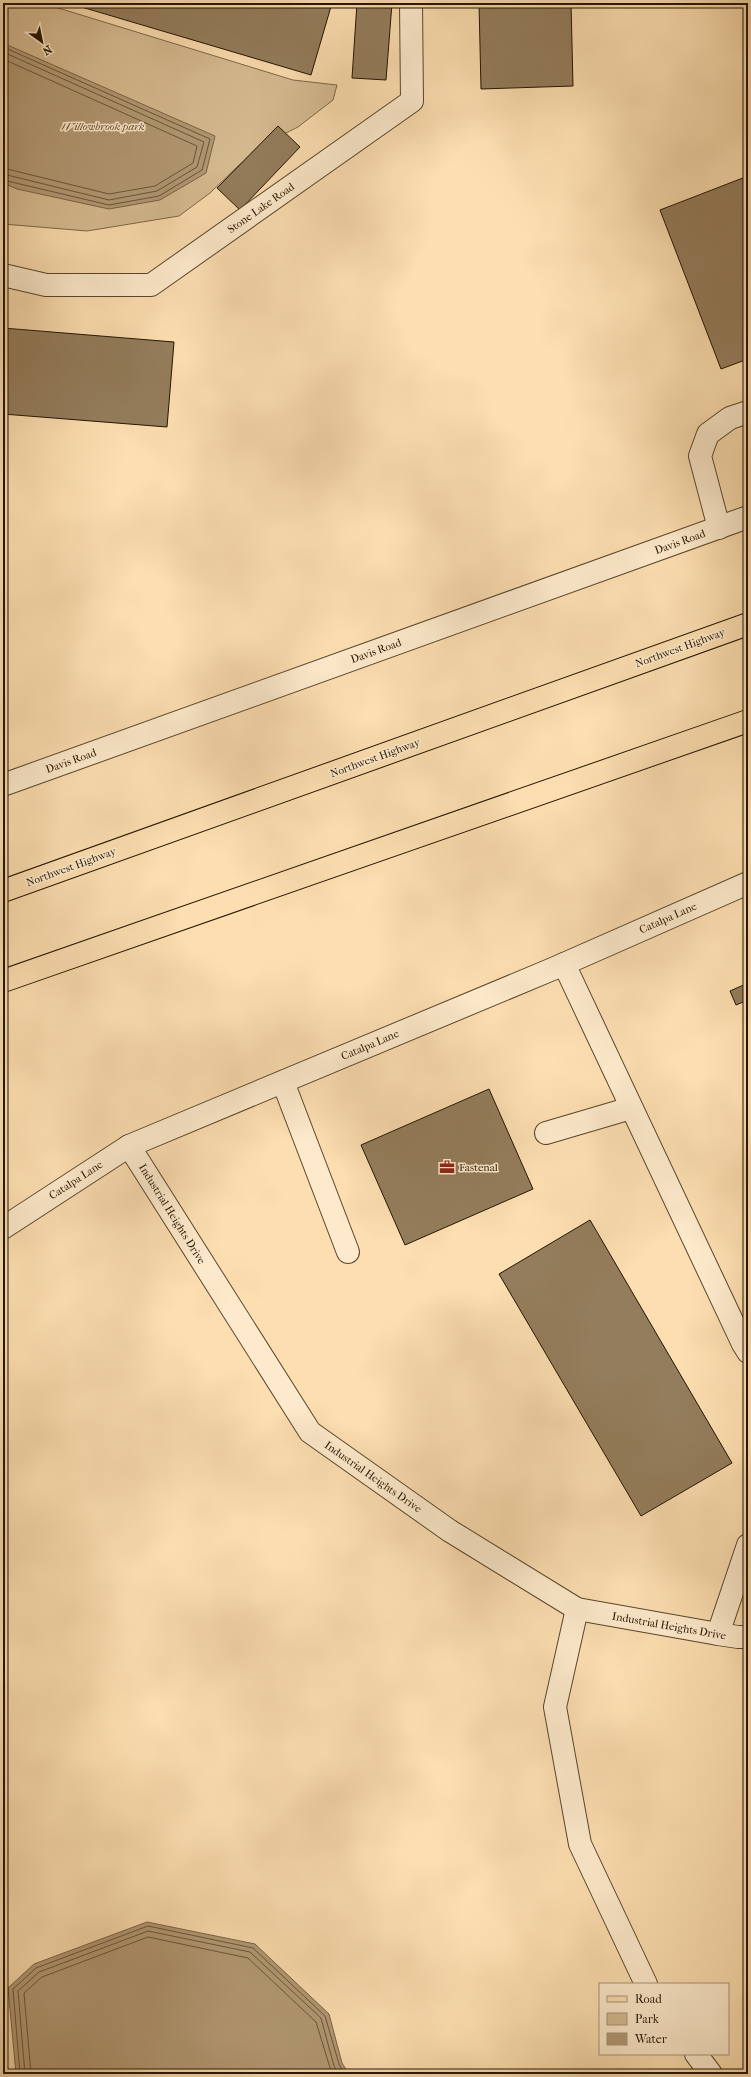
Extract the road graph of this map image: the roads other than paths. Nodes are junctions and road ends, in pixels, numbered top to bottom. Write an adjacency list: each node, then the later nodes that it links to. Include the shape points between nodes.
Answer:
1 (410, 3): 2 (street, Stone Lake Road, via 412,101 151,285 46,285)
2 (3, 275)
3 (748, 412): 5 (street, via 730,418 708,434 700,456)
4 (748, 517): 5 (street, Davis Road)
5 (719, 528): 8 (street, Davis Road)
6 (748, 624): 10 (main road, Northwest Highway)
7 (748, 720): 12 (main road)
8 (3, 785)
9 (748, 883): 11 (street, Catalpa Lane)
10 (3, 891)
11 (564, 964): 13 (street, Catalpa Lane); 14 (street)
12 (3, 981)
13 (283, 1082): 16 (street, Catalpa Lane); 18 (street)
14 (631, 1108): 15 (street); 19 (street)
15 (546, 1133)
16 (129, 1146): 17 (street, Catalpa Lane); 21 (street, Industrial Heights Drive, via 310,1432 450,1531)
17 (3, 1228)
18 (348, 1252)
19 (748, 1352)
20 (748, 1545): 22 (street)
21 (577, 1609): 22 (street, Industrial Heights Drive); 24 (street, via 555,1708 577,1829 580,1844)
22 (718, 1634): 23 (street, Industrial Heights Drive)
23 (748, 1637)
24 (646, 1983)
25 (697, 2055): 26 (street)
26 (712, 2074)

